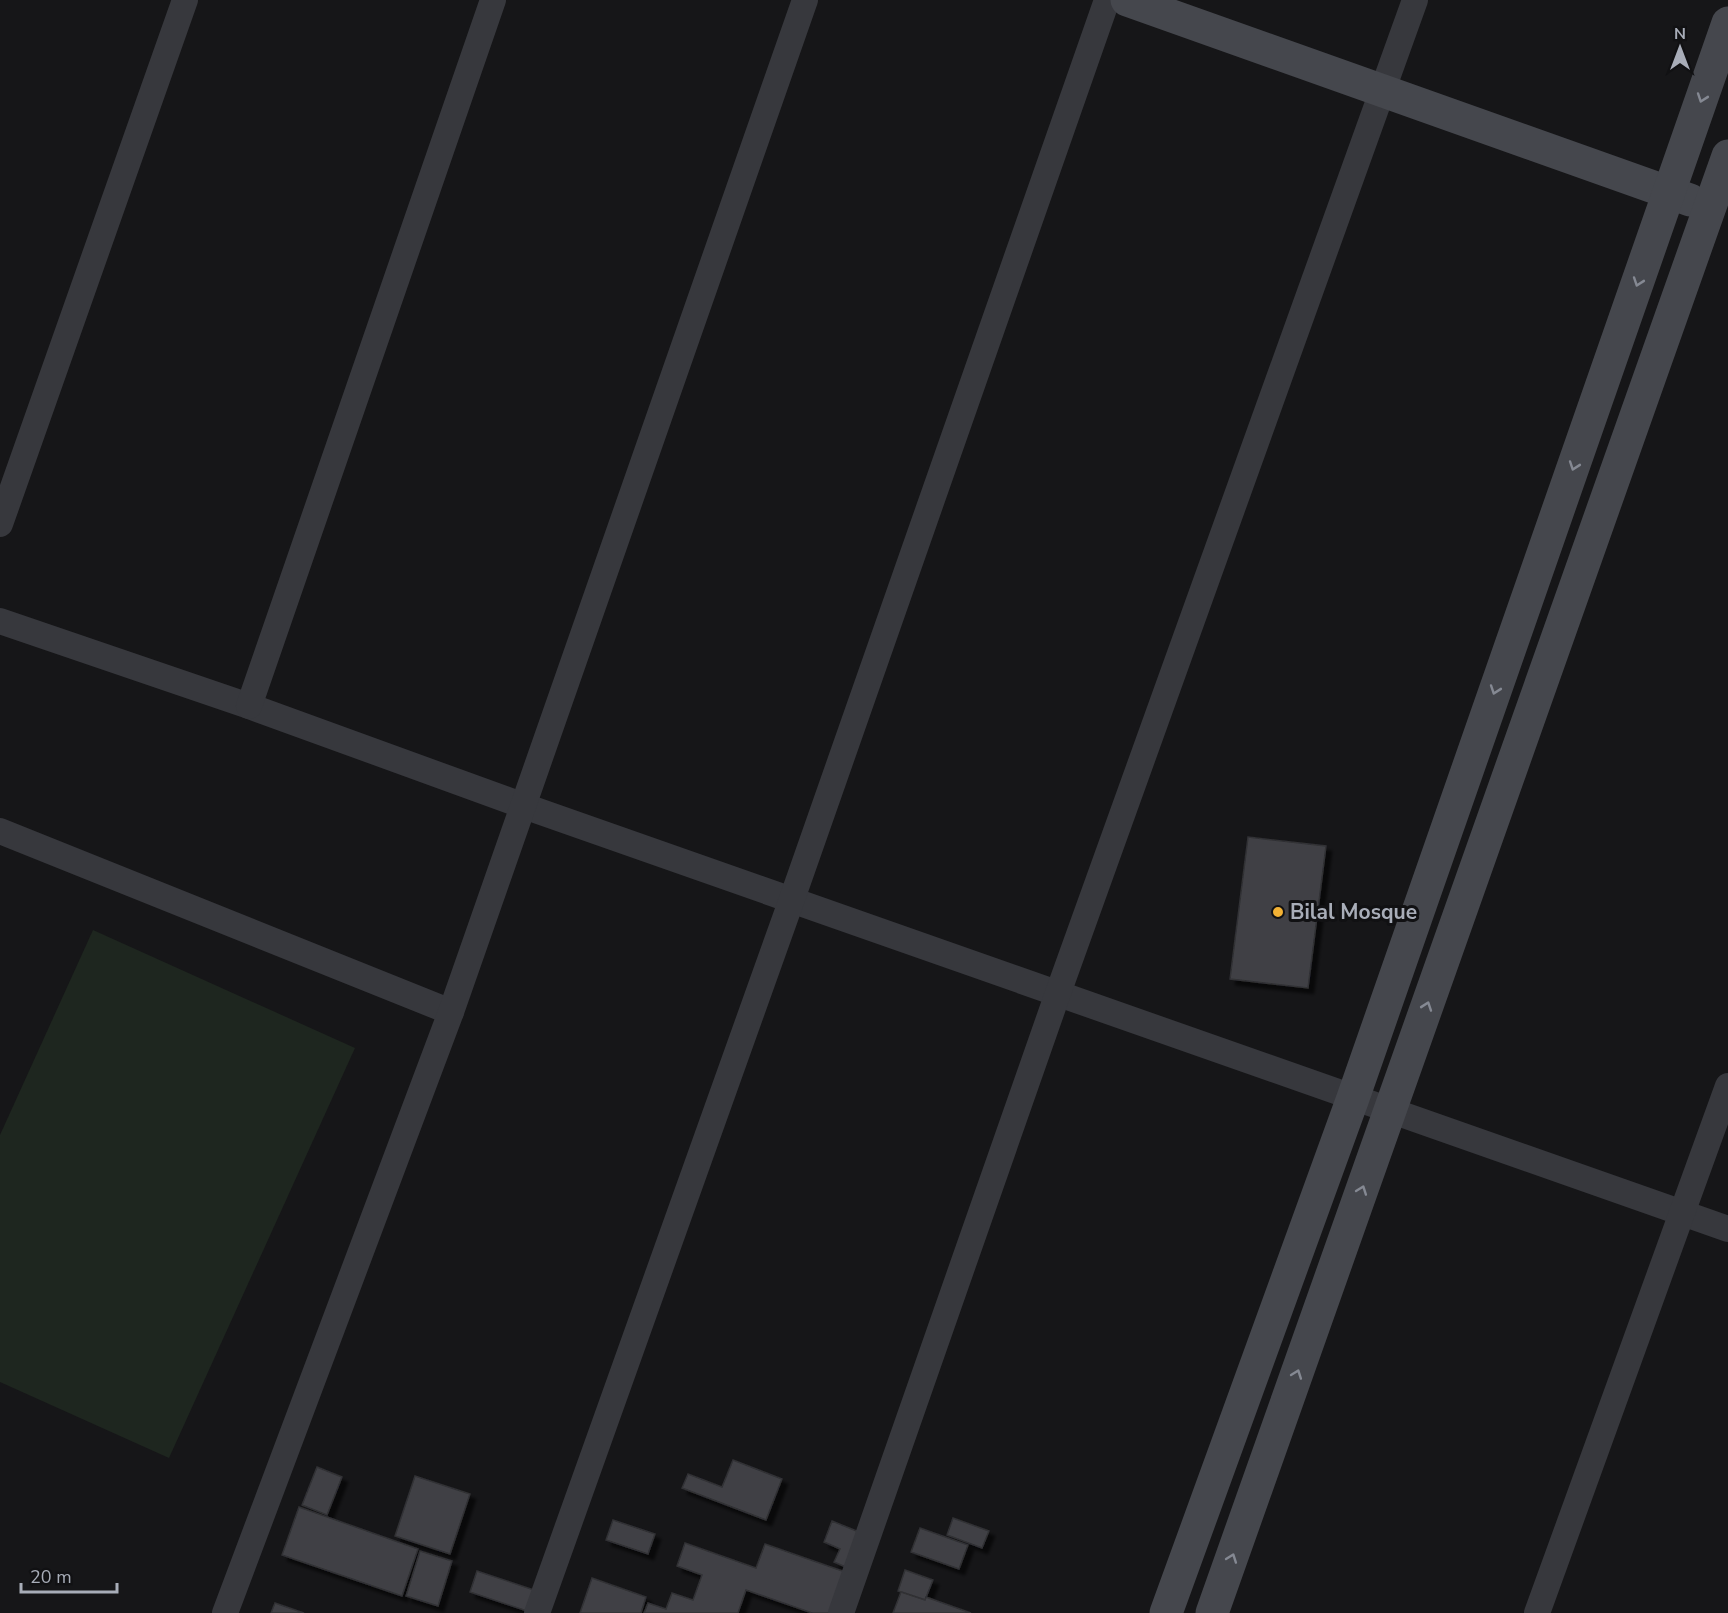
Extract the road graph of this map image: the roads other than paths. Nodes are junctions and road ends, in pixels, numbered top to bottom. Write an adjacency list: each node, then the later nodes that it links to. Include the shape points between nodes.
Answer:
1 (185, 0): 12 (street)
2 (493, 0): 16 (street)
3 (805, 0): 17 (street)
4 (1107, 0): 19 (street)
5 (1126, 0): 8 (street)
6 (1415, 0): 8 (street)
7 (1728, 23): 10 (street, one-way to 10)
8 (1383, 92): 10 (street); 20 (street)
9 (1728, 156): 11 (street)
10 (1669, 193): 11 (street); 14 (street, one-way to 14)
11 (1719, 211): 15 (street)
12 (0, 524)
13 (0, 621): 16 (street)
14 (1508, 654): 15 (street); 23 (street, one-way to 23)
15 (1547, 667): 24 (street, one-way to 15)
16 (249, 706): 17 (street)
17 (524, 806): 19 (street); 21 (street)
18 (0, 831): 21 (street)
19 (792, 899): 20 (street); 28 (street)
20 (1058, 993): 23 (street); 29 (street)
21 (451, 1012): 27 (street)
22 (1728, 1086): 25 (street)
23 (1353, 1098): 24 (street); 30 (street)
24 (1391, 1109): 25 (street); 31 (street, one-way to 24)
25 (1682, 1212): 26 (street); 32 (street)
26 (1728, 1229)
27 (225, 1613)
28 (537, 1613)
29 (841, 1613)
30 (1167, 1613)
31 (1212, 1613)
32 (1537, 1613)

